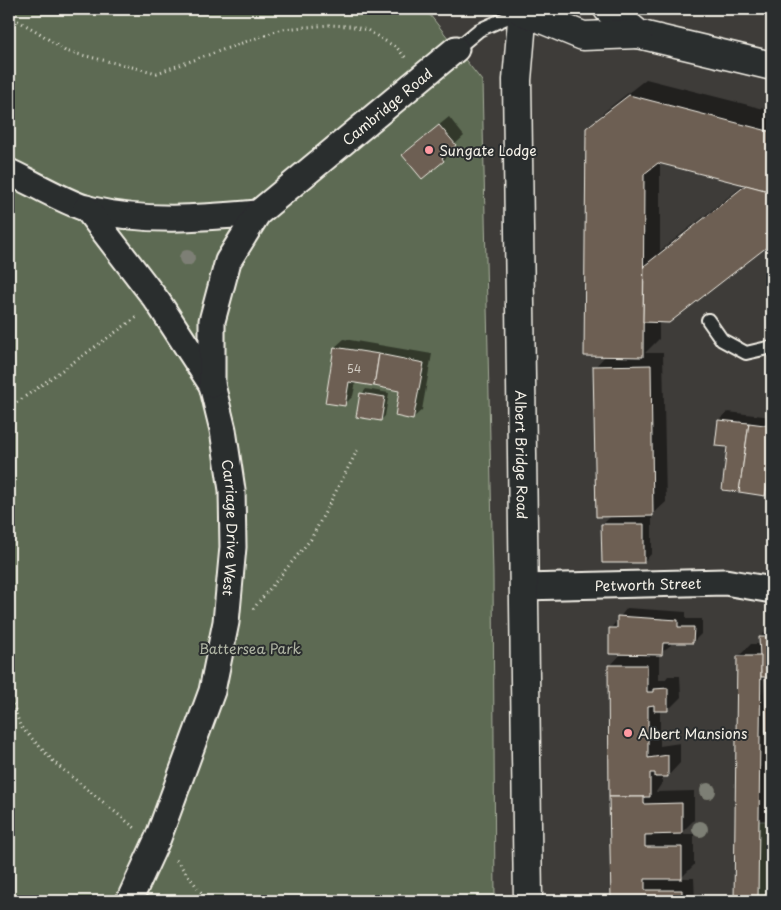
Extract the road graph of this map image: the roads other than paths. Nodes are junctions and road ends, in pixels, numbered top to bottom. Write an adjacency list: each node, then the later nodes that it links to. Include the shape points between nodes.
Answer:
1 (608, 9): 3 (main road)
2 (522, 10): 3 (main road, via 583,36); 4 (lane, Cambridge Road, via 479,30); 12 (main road, Albert Bridge Road, via 516,80)
3 (638, 34): 5 (main road)
4 (456, 49): 8 (street, Cambridge Road)
5 (772, 66)
6 (9, 172): 7 (street)
7 (86, 208): 8 (street, via 146,219); 11 (street, Carriage Drive West, via 158,302)
8 (258, 213): 11 (street, Cambridge Road, via 228,261 212,321)
9 (708, 320): 10 (lane, via 722,340 746,353)
10 (772, 347)
11 (212, 385): 14 (street, Carriage Drive West, via 232,490 233,547 226,622 212,691 158,838)
12 (523, 587): 13 (street, Petworth Street, via 725,582); 15 (main road, Albert Bridge Road)
13 (772, 590)
14 (129, 901)
15 (528, 901)

